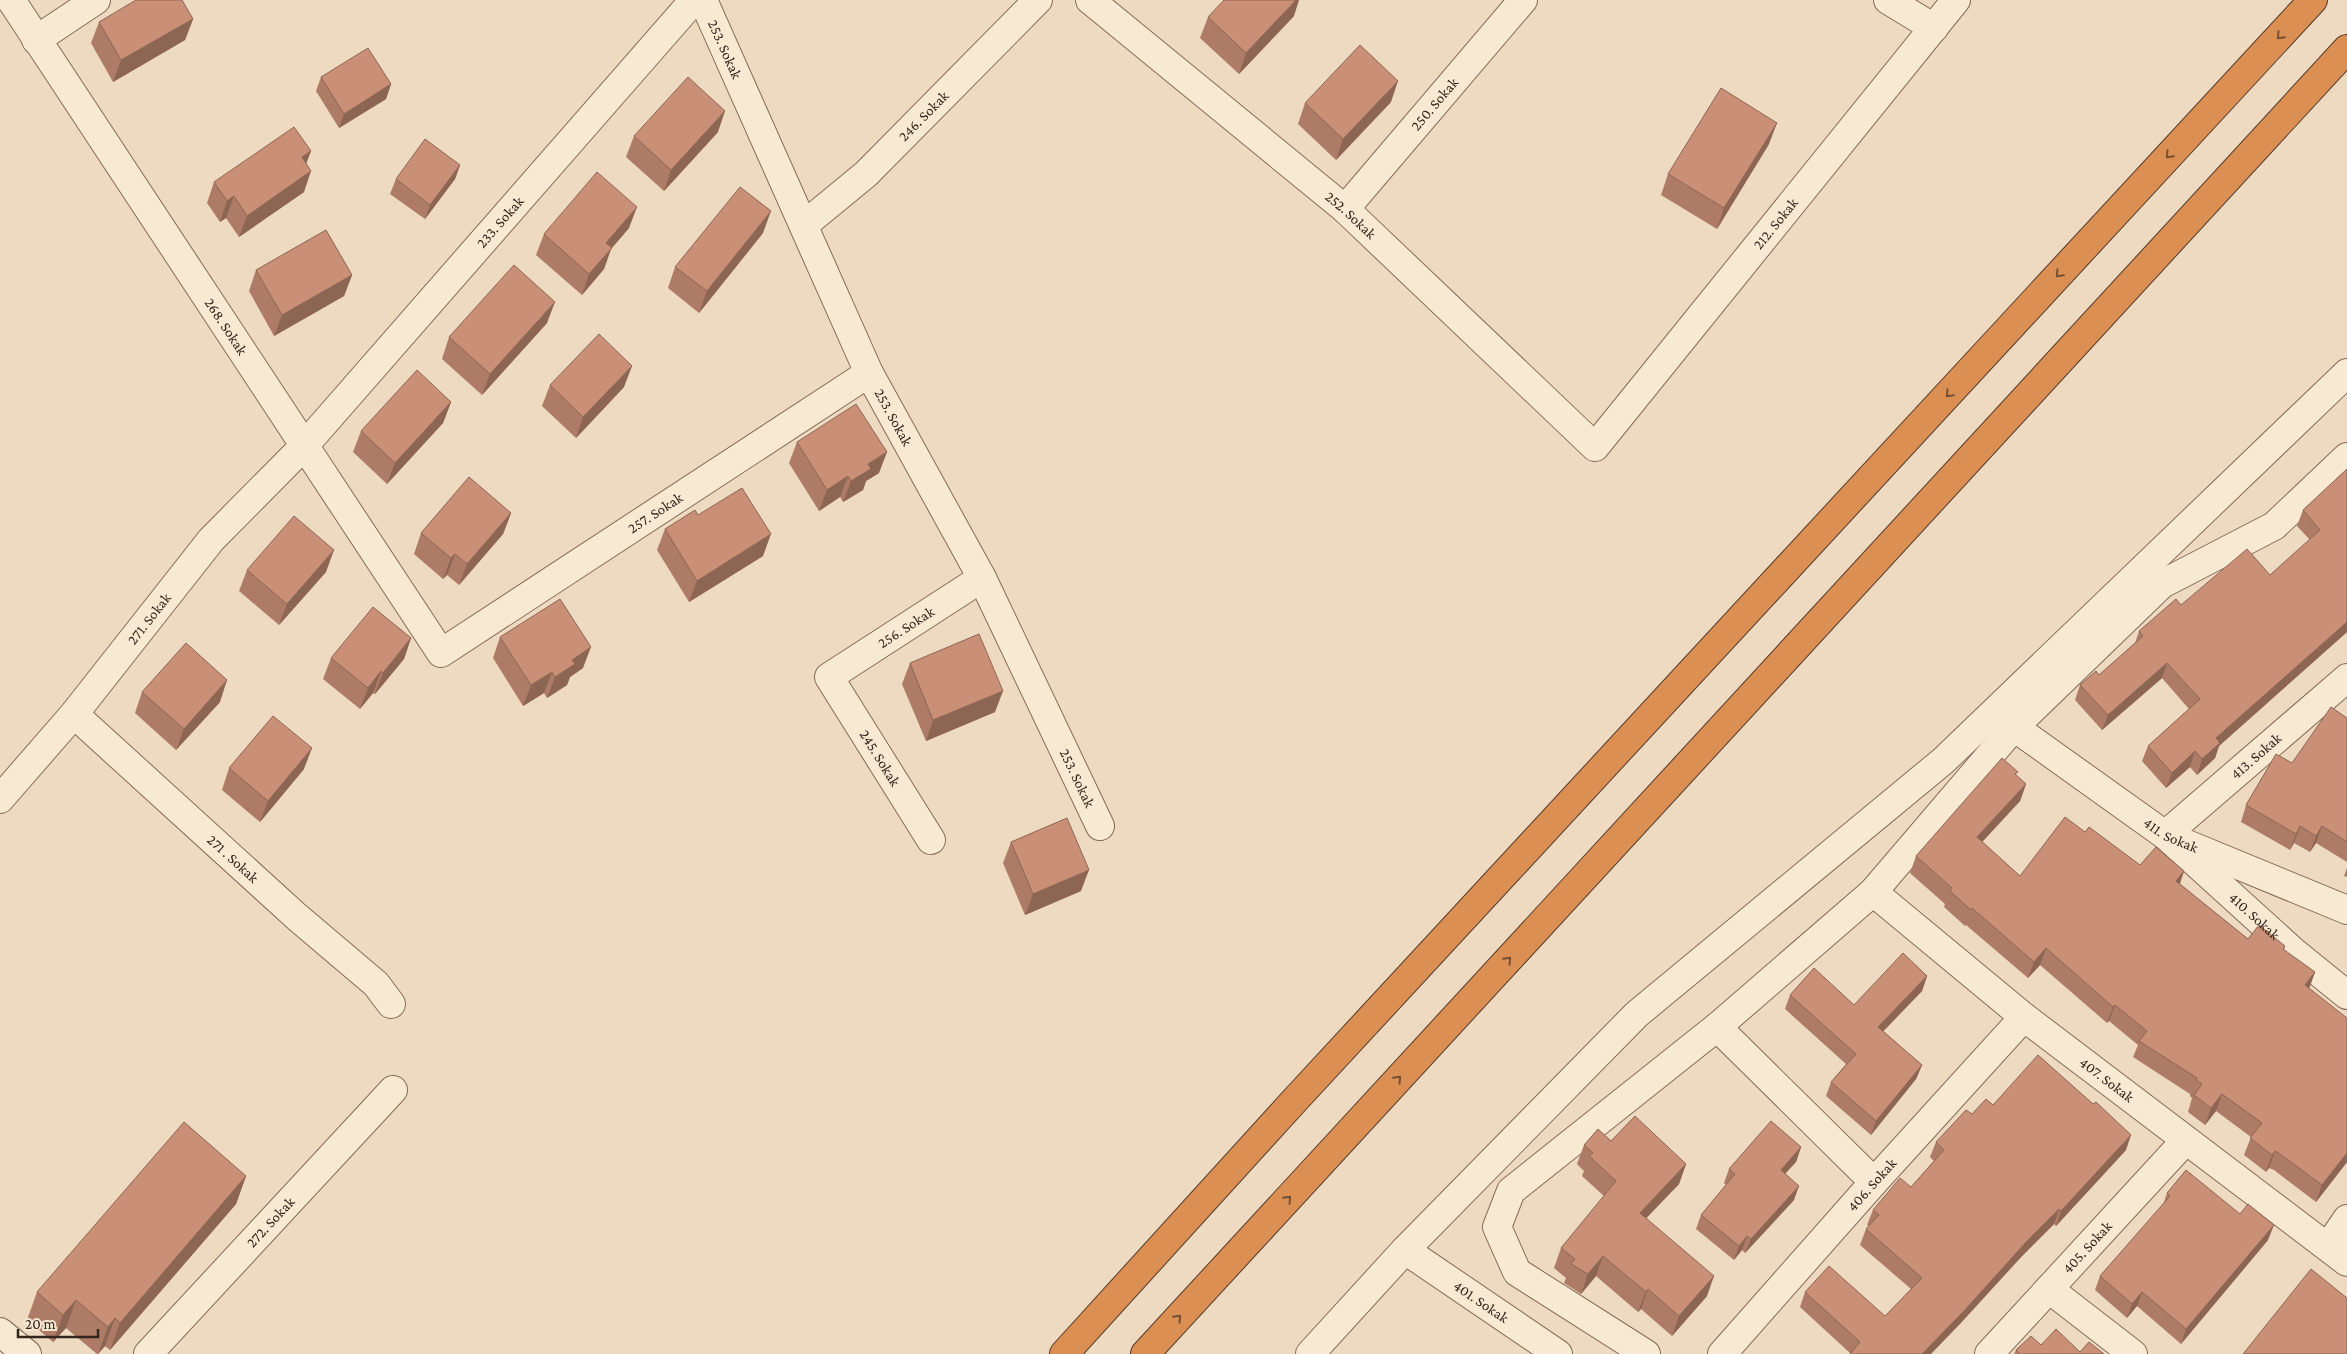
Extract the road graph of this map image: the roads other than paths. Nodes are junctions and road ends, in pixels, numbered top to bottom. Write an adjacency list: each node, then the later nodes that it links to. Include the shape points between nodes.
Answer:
1 (11, 0): 12 (street, 268. Sokak)
2 (96, 0): 12 (street)
3 (694, 0): 18 (street, 233. Sokak)
4 (703, 0): 15 (street, 253. Sokak)
5 (1038, 0): 15 (street, 246. Sokak, via 866,174)
6 (1090, 0): 14 (street, 252. Sokak)
7 (1523, 0): 14 (street, 250. Sokak)
8 (1888, 0): 11 (street)
9 (1956, 0): 11 (street, 212. Sokak)
10 (2313, 0): 47 (highway, one-way to 47)
11 (1934, 28): 19 (street, 212. Sokak)
12 (36, 40): 18 (street, 268. Sokak)
13 (2347, 49): 48 (highway, one-way to 13)
14 (1345, 208): 19 (street, 252. Sokak)
15 (804, 225): 16 (street, 253. Sokak)
16 (869, 372): 21 (street, 253. Sokak); 22 (street, 257. Sokak)
17 (2347, 373): 41 (street, via 1943,761 1636,1014)
18 (305, 445): 22 (street, 268. Sokak); 25 (street, 271. Sokak, via 211,540)
19 (1594, 447)
20 (2347, 457): 26 (street, via 2274,526 2162,584)
21 (982, 578): 23 (street, 256. Sokak); 28 (street, 253. Sokak)
22 (441, 653)
23 (830, 677): 30 (street, 245. Sokak)
24 (2343, 686): 29 (street, 413. Sokak)
25 (74, 714): 27 (street, 271. Sokak); 34 (street, 271 . Sokak, via 297,917 376,984)
26 (2014, 727): 29 (street, 411. Sokak); 31 (street)
27 (0, 798)
28 (1100, 826)
29 (2165, 835): 32 (street, 411. Sokak); 33 (street, 410. Sokak, via 2295,953)
30 (931, 840)
31 (1873, 892): 35 (street, 407. Sokak); 36 (street)
32 (2347, 910)
33 (2347, 995)
34 (391, 1004)
35 (2024, 1017): 38 (street, 407. Sokak); 39 (street, 406. Sokak)
36 (1716, 1027): 39 (street); 51 (street, via 1510,1190 1497,1227 1517,1272)
37 (393, 1090): 46 (street, 272. Sokak)
38 (2185, 1141): 42 (street, 407. Sokak); 43 (street, 405. Sokak)
39 (1874, 1182): 52 (street, 406. Sokak)
40 (2347, 1219): 42 (street)
41 (1404, 1250): 49 (street); 50 (street, 401. Sokak)
42 (2337, 1254)
43 (2049, 1289): 53 (street, 405. Sokak); 54 (street)
44 (0, 1332): 45 (street)
45 (27, 1354)
46 (148, 1354)
47 (1064, 1354)
48 (1145, 1354)
49 (1310, 1354)
50 (1558, 1354)
51 (1646, 1354)
52 (1722, 1354)
53 (1989, 1354)
54 (2133, 1354)

